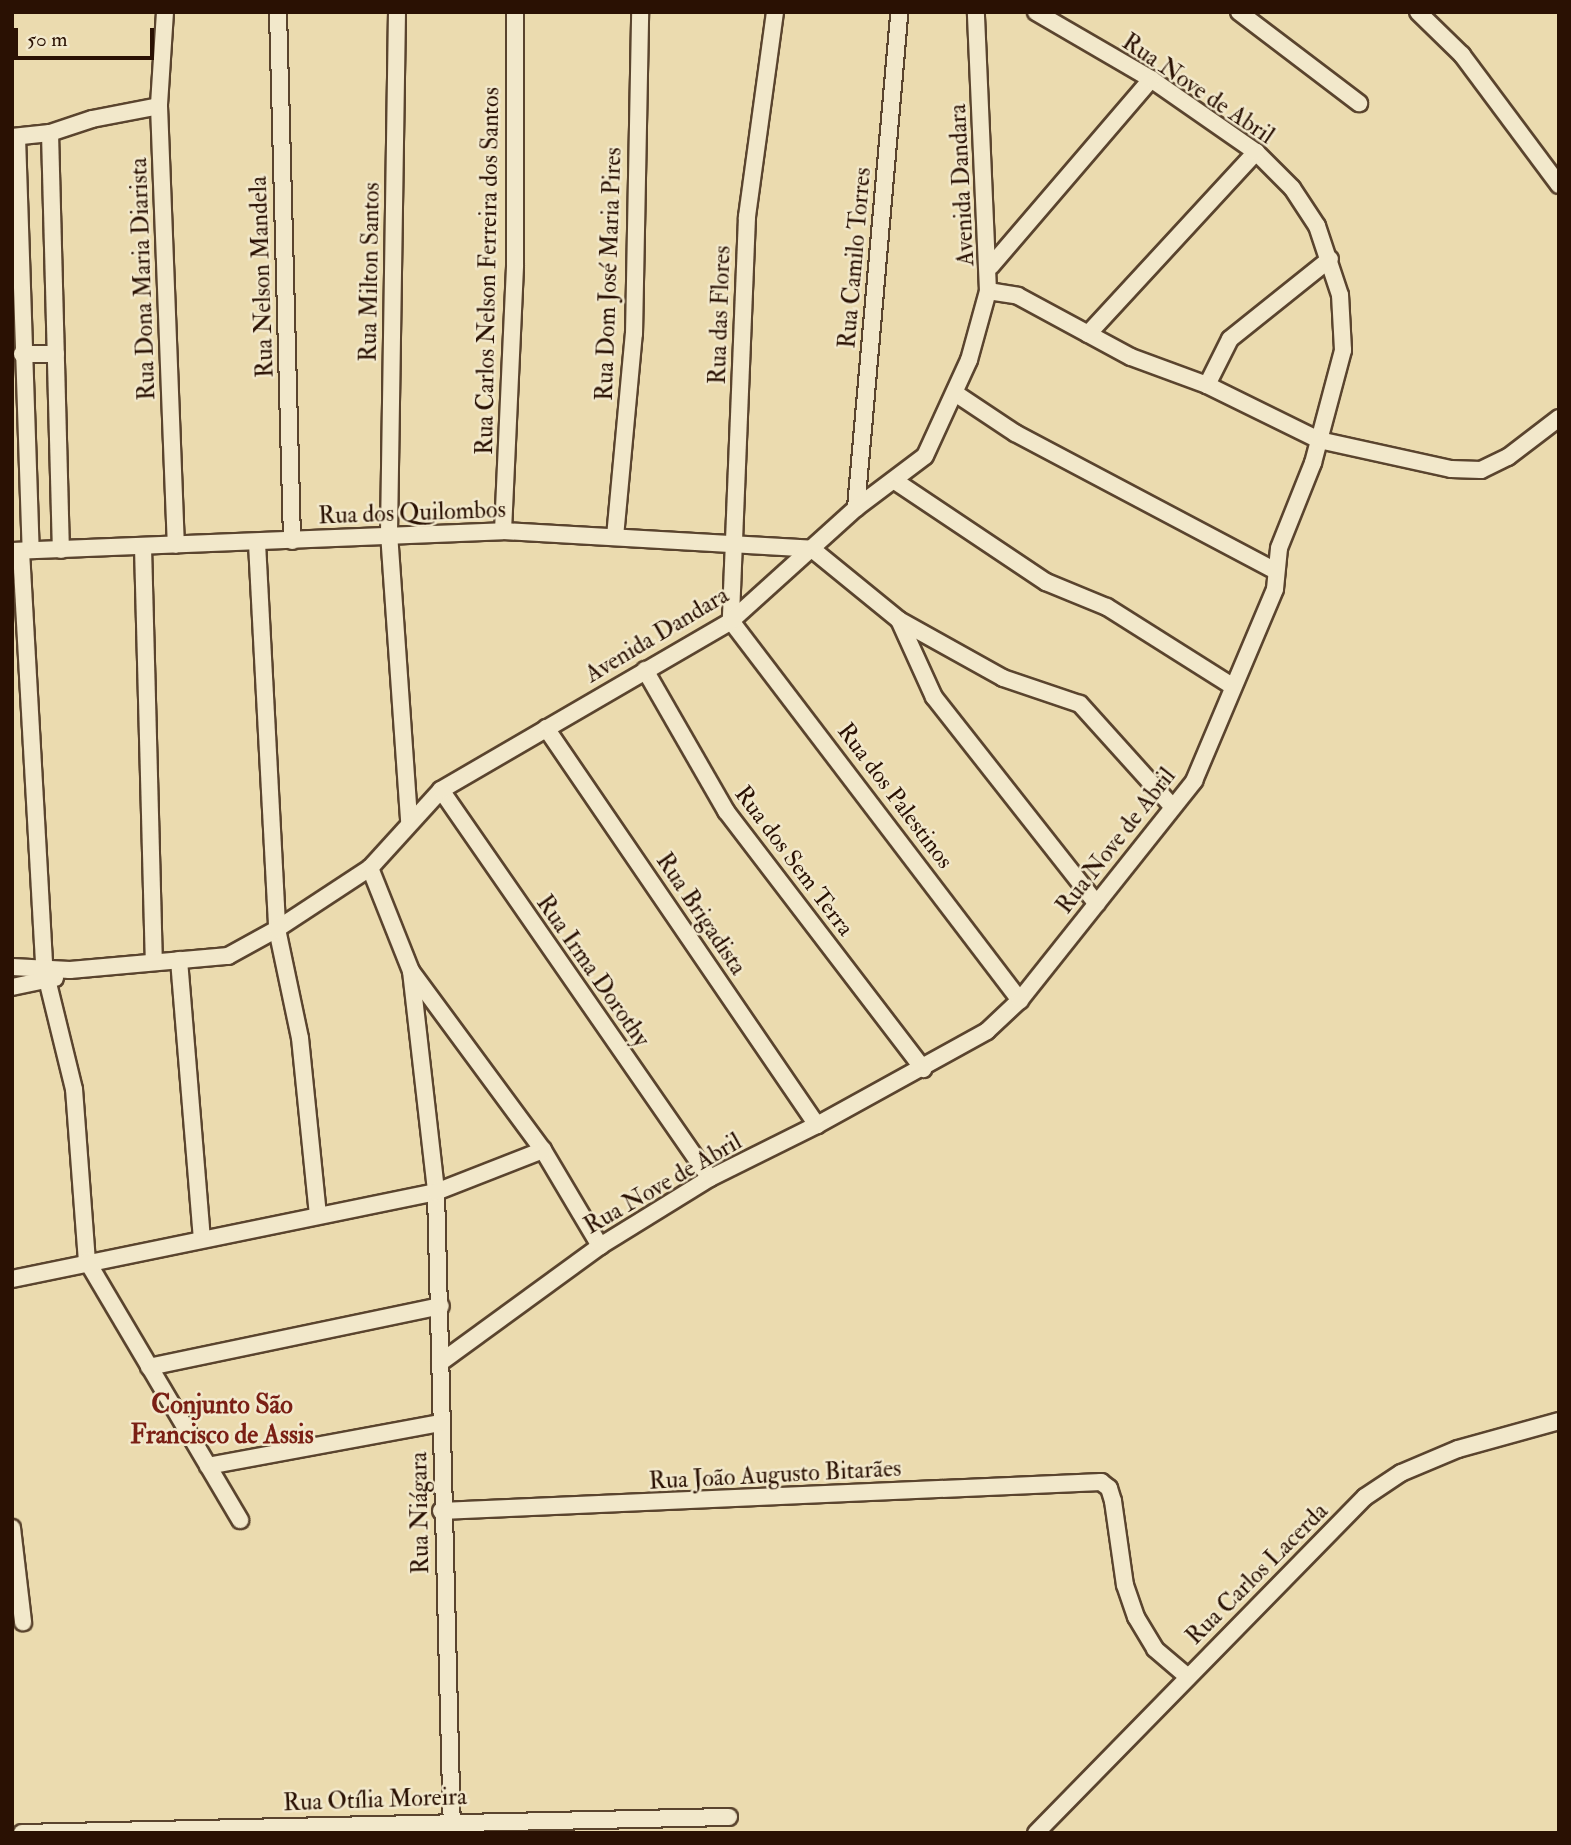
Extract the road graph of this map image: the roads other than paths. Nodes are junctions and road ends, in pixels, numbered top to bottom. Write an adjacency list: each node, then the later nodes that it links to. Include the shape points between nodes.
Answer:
1 (165, 12): 14 (street, Rua Dona Maria Diarista)
2 (278, 12): 34 (street, Rua Nelson Mandela)
3 (397, 12): 32 (street, Rua Milton Santos)
4 (515, 12): 31 (street, Rua Carlos Nelson Ferreira dos Santos, via 515,265)
5 (640, 12): 33 (street, Rua Dom José Maria Pires, via 634,334)
6 (775, 12): 36 (street, Rua das Flores, via 747,217)
7 (899, 12): 30 (street, Rua Camilo Torres)
8 (976, 12): 20 (street, Avenida Dandara)
9 (1036, 12): 12 (street, Rua Nove de Abril)
10 (1239, 12): 13 (street)
11 (1418, 12): 18 (street, via 1462,55)
12 (1151, 79): 17 (street, Rua Nove de Abril); 20 (street)
13 (1359, 103)
14 (159, 106): 15 (street, via 92,118); 37 (street, Rua Dona Maria Diarista)
15 (50, 134): 16 (street); 23 (street)
16 (15, 137): 24 (street)
17 (1256, 152): 19 (street, Rua Nove de Abril, via 1292,188 1317,226); 22 (street)
18 (1559, 185)
19 (1330, 259): 25 (street, via 1230,339); 28 (street, Rua Nove de Abril, via 1340,295 1343,350)
20 (990, 266): 21 (street, Avenida Dandara)
21 (988, 291): 22 (street, via 1018,296); 26 (street, Avenida Dandara)
22 (1088, 334): 25 (street, via 1131,357)
23 (56, 354): 24 (street); 40 (street)
24 (22, 355): 41 (street)
25 (1207, 384): 28 (street)
26 (955, 393): 29 (street, Avenida Dandara, via 925,456); 42 (street, via 1015,433)
27 (1559, 418): 28 (street, via 1508,457 1481,470 1451,469)
28 (1319, 440): 42 (street, Rua Nove de Abril, via 1279,548)
29 (895, 481): 30 (street, Avenida Dandara); 46 (street, via 1046,582 1107,607)
30 (856, 508): 39 (street, Avenida Dandara)
31 (503, 531): 32 (street, Rua dos Quilombos); 33 (street, Rua dos Quilombos)
32 (389, 533): 34 (street, Rua dos Quilombos); 50 (street, Rua Milton Santos)
33 (615, 537): 36 (street, Rua dos Quilombos)
34 (292, 541): 35 (street, Rua dos Quilombos)
35 (257, 543): 37 (street, Rua dos Quilombos); 53 (street)
36 (734, 544): 39 (street, Rua dos Quilombos); 44 (street, Rua das Flores)
37 (176, 545): 38 (street, Rua dos Quilombos)
38 (143, 547): 40 (street, Rua dos Quilombos); 55 (street)
39 (812, 549): 43 (street); 44 (street, Avenida Dandara)
40 (61, 550): 41 (street, Rua dos Quilombos)
41 (21, 551): 58 (street)
42 (1276, 571): 46 (street, Rua Nove de Abril, via 1275,589)
43 (898, 620): 49 (street, via 1003,678 1080,704); 52 (street, via 934,697)
44 (731, 621): 45 (street, Avenida Dandara); 60 (street, Rua dos Palestinos)
45 (645, 670): 47 (street, Avenida Dandara); 61 (street, Rua dos Sem Terra, via 726,811)
46 (1232, 686): 49 (street, Rua Nove de Abril, via 1194,781)
47 (547, 728): 48 (street, Avenida Dandara); 62 (street, Rua Brigadista)
48 (441, 790): 50 (street, Avenida Dandara); 64 (street, Rua Irma Dorothy)
49 (1171, 805): 52 (street, Rua Nove de Abril)
50 (409, 822): 51 (street, Avenida Dandara)
51 (370, 868): 53 (street, Avenida Dandara); 57 (street)
52 (1097, 904): 60 (street, Rua Nove de Abril)
53 (277, 929): 54 (street, Avenida Dandara, via 228,956); 66 (street, via 300,1038)
54 (178, 960): 55 (street, Avenida Dandara); 67 (street)
55 (154, 961): 58 (street, Avenida Dandara)
56 (12, 967): 58 (street, Avenida Dandara)
57 (411, 971): 63 (street); 65 (street, Rua Niágara)
58 (46, 974): 59 (street, Avenida Dandara); 69 (street, via 74,1089)
59 (12, 987)
60 (1020, 1000): 61 (street, Rua Nove de Abril, via 987,1031)
61 (923, 1069): 62 (street, Rua Nove de Abril)
62 (817, 1125): 64 (street, Rua Nove de Abril)
63 (543, 1150): 65 (street); 68 (street)
64 (709, 1178): 68 (street, Rua Nove de Abril)
65 (436, 1192): 66 (street); 71 (street, Rua Niágara)
66 (318, 1214): 67 (street)
67 (202, 1238): 69 (street)
68 (600, 1246): 72 (street, Rua Nove de Abril)
69 (87, 1261): 70 (street); 73 (street)
70 (12, 1279)
71 (441, 1306): 72 (street, Rua Niágara); 73 (street)
72 (441, 1362): 75 (street, Rua Niágara)
73 (149, 1367): 76 (street)
74 (1559, 1421): 81 (street, Rua Carlos Lacerda, via 1458,1449 1401,1473 1365,1497)
75 (441, 1423): 76 (street); 77 (street, Rua Niágara)
76 (208, 1466): 78 (street)
77 (441, 1511): 81 (street, Rua João Augusto Bitarães, via 1091,1481 1109,1488 1125,1586 1136,1617 1155,1649); 83 (street, Rua Niágara)
78 (240, 1520)
79 (12, 1528): 80 (street)
80 (23, 1622)
81 (1188, 1677): 85 (street, Rua Carlos Lacerda)
82 (729, 1816): 83 (street, Rua Otília Moreira)
83 (452, 1826): 84 (street, Rua Otília Moreira)
84 (22, 1833)
85 (1036, 1833)

